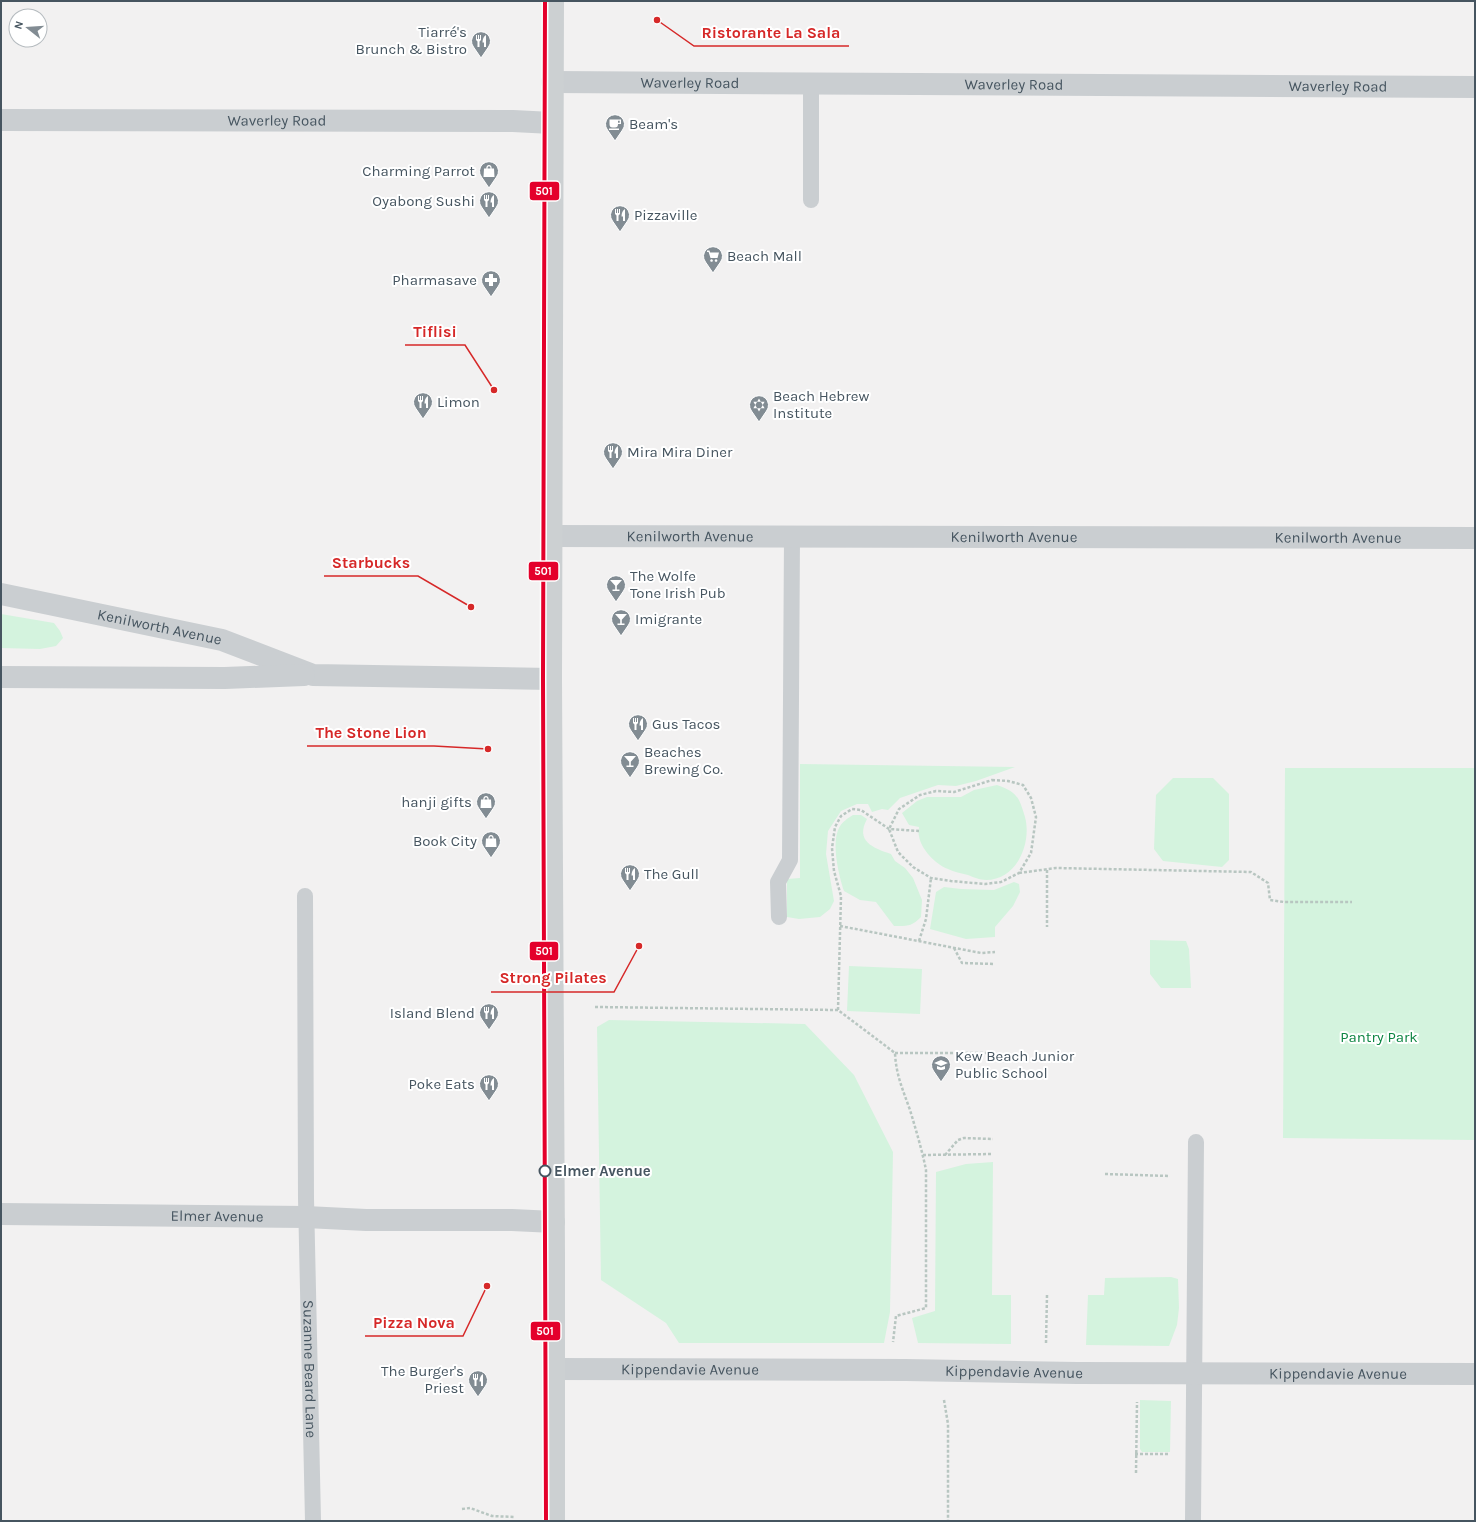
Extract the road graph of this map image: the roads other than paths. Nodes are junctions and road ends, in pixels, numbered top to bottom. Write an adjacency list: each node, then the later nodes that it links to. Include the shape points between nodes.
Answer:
1 (553, 1): 2 (main road)
2 (552, 82): 3 (street, Waverley Road); 6 (main road)
3 (811, 83): 4 (street, Waverley Road); 7 (lane)
4 (1475, 87)
5 (1, 120): 6 (street, Waverley Road)
6 (552, 123): 8 (main road)
7 (811, 200)
8 (552, 536): 9 (street, Kenilworth Avenue); 14 (main road)
9 (792, 537): 10 (street, Kenilworth Avenue); 16 (lane, via 790,860 778,882)
10 (1475, 538)
11 (1, 594): 12 (street, Kenilworth Avenue, via 222,640)
12 (313, 675): 13 (street, Kenilworth Avenue, via 226,678); 14 (street, Kenilworth Avenue)
13 (1, 677)
14 (551, 679): 20 (main road)
15 (305, 896): 19 (lane, Suzanne Beard Lane)
16 (779, 917)
17 (1196, 1142): 22 (lane)
18 (1, 1214): 19 (street, Elmer Avenue)
19 (306, 1217): 20 (street, Elmer Avenue); 24 (lane, Suzanne Beard Lane)
20 (554, 1222): 21 (main road)
21 (554, 1369): 22 (street, Kippendavie Avenue); 25 (main road)
22 (1194, 1372): 23 (street, Kippendavie Avenue); 26 (lane)
23 (1475, 1374)
24 (313, 1521)
25 (554, 1521)
26 (1193, 1521)

